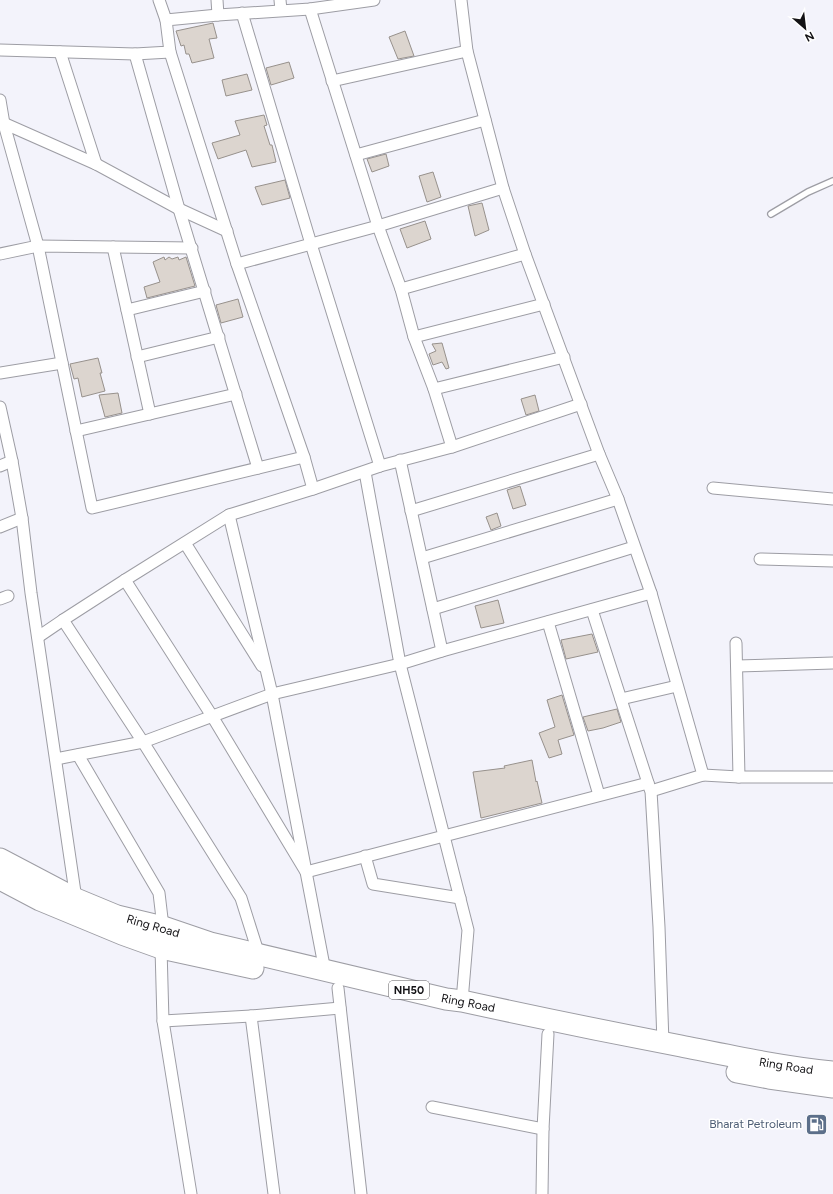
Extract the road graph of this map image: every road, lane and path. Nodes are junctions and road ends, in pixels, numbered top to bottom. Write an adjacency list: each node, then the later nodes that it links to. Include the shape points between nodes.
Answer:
1 (159, 0): 9 (street)
2 (217, 0): 8 (street)
3 (374, 0): 6 (street)
4 (461, 0): 11 (street)
5 (281, 5): 6 (street); 7 (street)
6 (310, 9): 15 (street)
7 (242, 13): 8 (street); 27 (street)
8 (218, 14): 9 (street)
9 (166, 20): 13 (street)
10 (0, 50): 12 (street)
11 (467, 51): 15 (street); 17 (street)
12 (60, 52): 14 (street); 20 (street)
13 (170, 52): 14 (street); 26 (street)
14 (135, 54): 23 (street)
15 (332, 81): 19 (street)
16 (0, 100): 18 (street)
17 (485, 120): 19 (street); 22 (street)
18 (2, 122): 20 (street); 28 (street)
19 (356, 155): 25 (street)
20 (96, 164): 23 (street)
21 (833, 181): 24 (lane, via 808,192)
22 (503, 188): 25 (street); 32 (street)
23 (179, 209): 26 (street); 30 (street)
24 (771, 214)
25 (378, 226): 27 (street); 34 (street)
26 (227, 231): 33 (street)
27 (311, 244): 33 (street); 56 (street)
28 (38, 246): 29 (street); 31 (street); 42 (street)
29 (113, 247): 30 (street); 37 (street)
30 (192, 248): 35 (street)
31 (0, 254)
32 (525, 254): 34 (street); 36 (street)
33 (237, 264): 52 (street)
34 (401, 289): 39 (street)
35 (205, 292): 37 (street); 38 (street)
36 (544, 304): 39 (street); 41 (street)
37 (127, 310): 40 (street)
38 (219, 337): 40 (street); 45 (street)
39 (414, 337): 44 (street)
40 (137, 357): 48 (street)
41 (564, 357): 44 (street); 46 (street)
42 (62, 363): 43 (street); 49 (street)
43 (0, 373)
44 (434, 389): 50 (street)
45 (236, 394): 48 (street); 57 (street)
46 (581, 404): 50 (street); 51 (street)
47 (0, 410): 54 (street)
48 (150, 414): 49 (street)
49 (76, 431): 57 (street, via 92,508)
50 (452, 447): 53 (street)
51 (599, 454): 61 (street); 63 (street)
52 (304, 457): 57 (street); 60 (street)
53 (400, 460): 56 (street); 63 (street)
54 (12, 461): 55 (street); 65 (street)
55 (0, 466)
56 (380, 466): 58 (street)
57 (258, 468)
58 (365, 472): 60 (street); 82 (street)
59 (713, 488): 62 (street)
60 (313, 489): 64 (street)
61 (618, 499): 68 (street); 69 (street)
62 (833, 499)
63 (411, 511): 69 (street)
64 (229, 515): 67 (street); 84 (street)
65 (22, 518): 66 (street); 78 (street)
66 (0, 527)
67 (185, 543): 72 (street); 84 (street)
68 (634, 547): 73 (street); 74 (street)
69 (422, 558): 74 (street)
70 (760, 559): 71 (street)
71 (833, 561)
72 (125, 580): 76 (street); 88 (street)
73 (651, 593): 75 (street); 85 (street)
74 (433, 609): 80 (street)
75 (592, 610): 77 (street); 87 (street)
76 (63, 620): 78 (street); 89 (street)
77 (548, 622): 80 (street); 96 (street)
78 (38, 637): 91 (street)
79 (736, 644): 83 (street)
80 (442, 650): 82 (street)
81 (833, 663): 83 (street)
82 (400, 664): 86 (street); 97 (street)
83 (736, 666): 93 (street)
84 (268, 674): 86 (street)
85 (677, 686): 87 (street); 92 (street)
86 (272, 694): 88 (street); 100 (street)
87 (621, 699): 95 (street)
88 (212, 716): 89 (street); 100 (street)
89 (143, 742): 90 (street); 105 (street, via 240,898)
90 (78, 755): 91 (street); 104 (street, via 159,893)
91 (56, 759): 102 (street)
92 (703, 776): 93 (street); 95 (street)
93 (739, 777): 94 (street)
94 (833, 777)
95 (649, 787): 96 (street); 113 (street, via 659,927)
96 (599, 795): 97 (street)
97 (444, 836): 98 (street); 103 (street)
98 (365, 856): 100 (street); 103 (street, via 373,884)
99 (0, 860): 102 (highway, Ring Road / NH50)
100 (306, 872): 106 (street)
101 (0, 879): 104 (highway, Ring Road / NH50, via 40,900 122,934)
102 (76, 898): 104 (highway, Ring Road / NH50)
103 (460, 898): 108 (street, via 468,930)
104 (162, 938): 105 (highway, Ring Road / NH50, via 210,943); 107 (highway, Ring Road / NH50); 111 (street)
105 (260, 955): 106 (highway, Ring Road / NH50)
106 (325, 971): 108 (highway, Ring Road / NH50)
107 (338, 988): 109 (street); 112 (highway, Ring Road / NH50)
108 (462, 1001): 113 (highway, Ring Road / NH50)
109 (340, 1008): 110 (street); 120 (street)
110 (251, 1016): 111 (street); 119 (street)
111 (163, 1021): 118 (street)
112 (548, 1034): 115 (highway, Ring Road / NH50, via 769,1078); 117 (street)
113 (663, 1043): 114 (highway, Ring Road / NH50)
114 (833, 1072)
115 (833, 1087)
116 (432, 1107): 117 (street)
117 (543, 1129): 121 (street)
118 (191, 1194)
119 (274, 1194)
120 (361, 1194)
121 (542, 1194)

